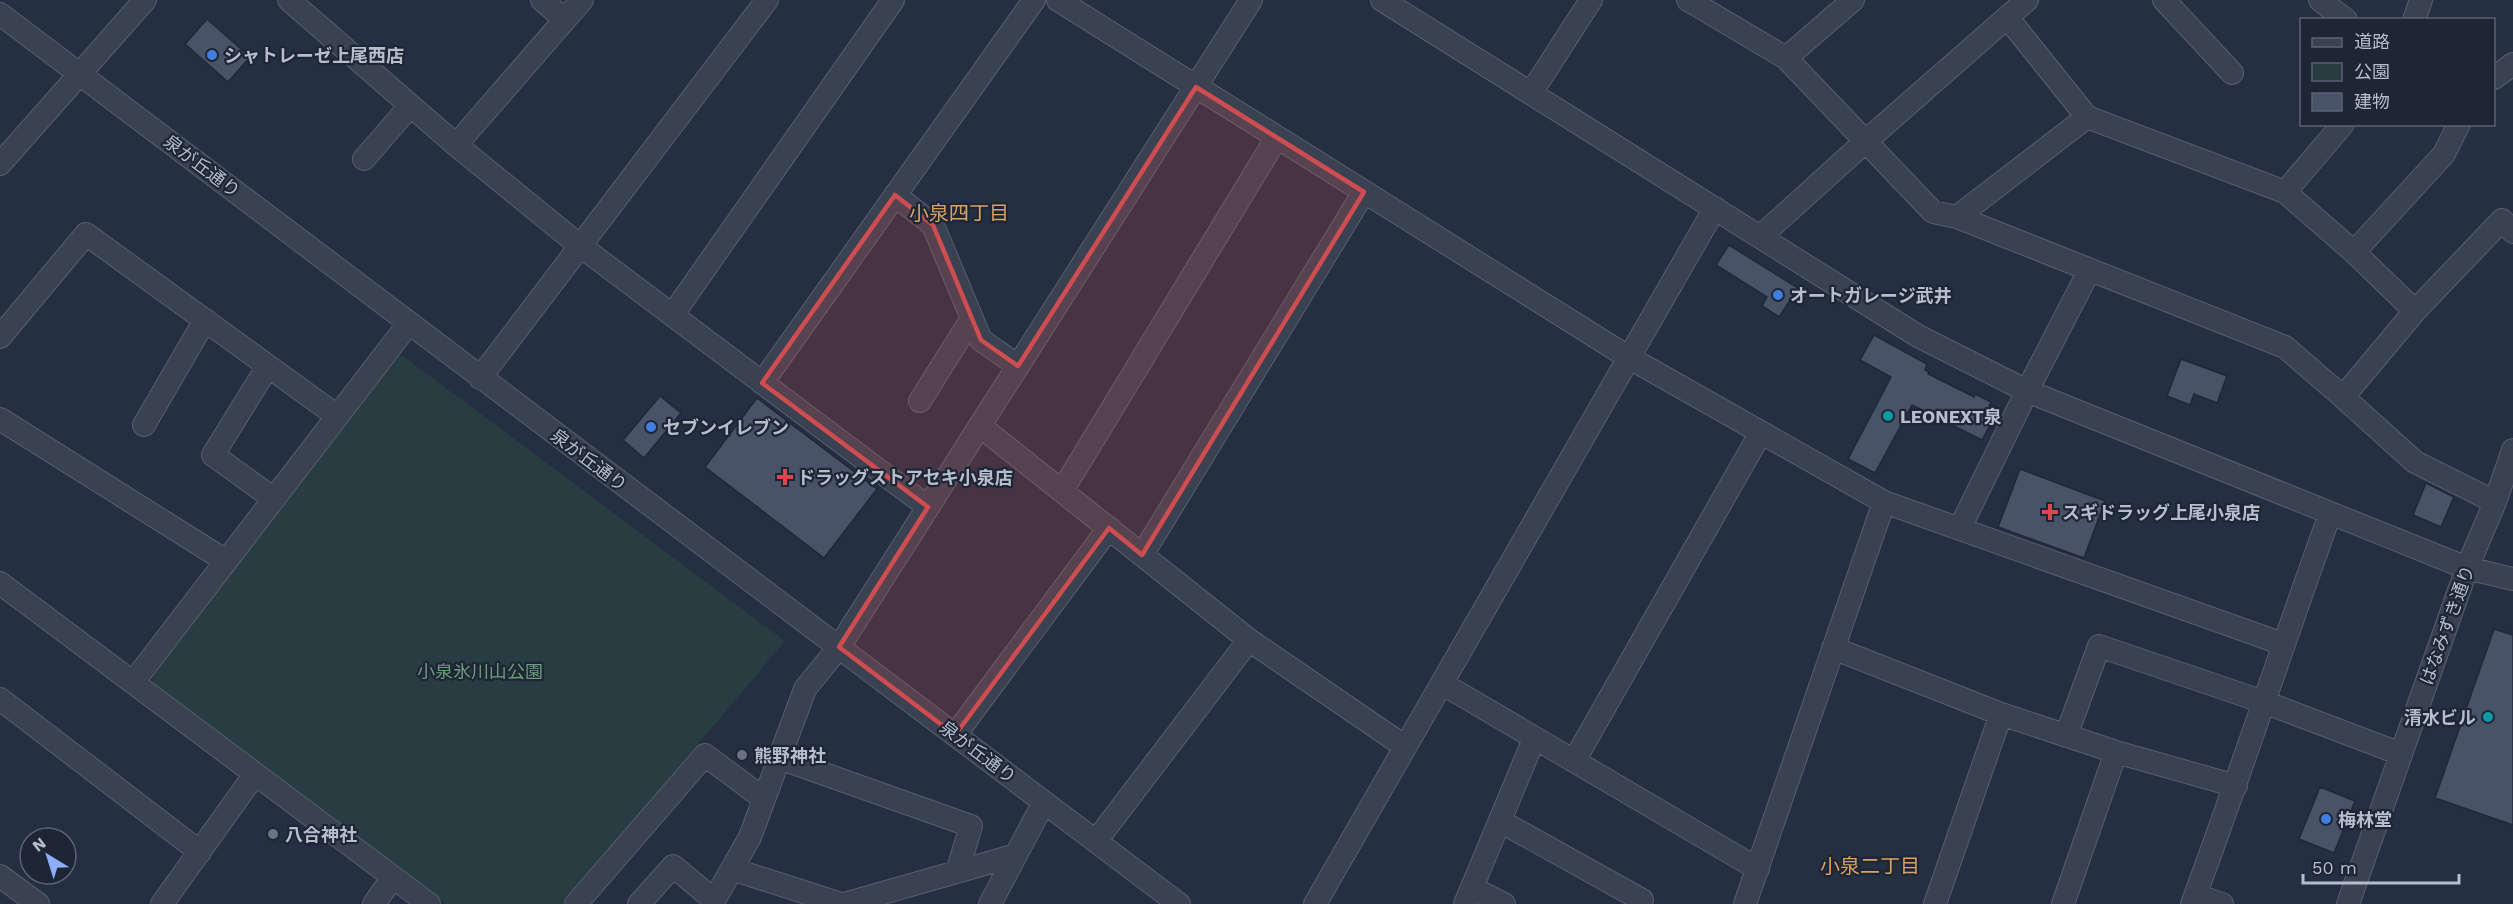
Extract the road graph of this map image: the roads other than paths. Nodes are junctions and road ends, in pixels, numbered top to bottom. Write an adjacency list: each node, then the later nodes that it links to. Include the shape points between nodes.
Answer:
1 (145, 0): 26 (street)
2 (289, 0): 30 (street)
3 (542, 0): 22 (street)
4 (582, 0): 22 (street)
5 (767, 0): 46 (street)
6 (893, 0): 50 (street)
7 (1034, 0): 41 (street)
8 (1058, 0): 28 (street)
9 (1251, 0): 28 (street)
10 (1382, 0): 29 (street)
11 (1591, 0): 29 (street)
12 (1689, 0): 23 (street)
13 (1853, 0): 23 (street)
14 (2028, 0): 19 (street)
15 (2164, 0): 25 (street)
16 (2320, 0): 20 (street)
17 (2421, 0): 21 (street)
18 (0, 14): 26 (street, 泉が丘通り)
19 (2007, 17): 31 (street); 35 (street)
20 (2343, 18)
21 (2415, 18)
22 (565, 20): 36 (street)
23 (1786, 58): 35 (street)
24 (2513, 64): 27 (street)
25 (2232, 73)
26 (80, 74): 38 (street); 53 (street, 泉が丘通り)
27 (2495, 77)
28 (1196, 87): 34 (street); 57 (street)
29 (1530, 93): 42 (street)
30 (410, 105): 36 (street); 37 (street)
31 (2087, 117): 40 (street); 43 (street)
32 (2341, 126): 40 (street)
33 (2458, 126): 47 (street, via 2444,154)
34 (1277, 137): 39 (street); 69 (street)
35 (1866, 141): 43 (street, via 1933,212); 45 (street)
36 (456, 145): 46 (street)
37 (364, 159)
38 (0, 164)
39 (1364, 192): 55 (street); 77 (street)
40 (2285, 192): 47 (street)
41 (895, 195): 51 (street, via 933,225); 59 (street)
42 (1715, 208): 45 (street); 55 (street)
43 (1957, 217): 48 (street)
44 (2513, 232): 49 (street, via 2502,220)
45 (1761, 236): 60 (street, via 1918,336)
46 (579, 245): 50 (street); 58 (street)
47 (2354, 252): 49 (street)
48 (2089, 271): 60 (street); 61 (street, via 2285,348)
49 (2415, 311): 61 (street)
50 (673, 314): 59 (street)
51 (972, 318): 57 (street, via 981,340); 62 (street)
52 (205, 320): 54 (street, via 86,234); 56 (street); 65 (street)
53 (409, 322): 58 (street, 泉が丘通り); 63 (street)
54 (0, 337)
55 (1628, 357): 67 (street); 87 (street)
56 (268, 366): 63 (street); 70 (street, via 213,455)
57 (1018, 366): 66 (street)
58 (480, 378): 84 (street, 泉が丘通り)
59 (762, 383): 73 (street)
60 (2027, 391): 74 (street); 76 (street)
61 (2343, 397): 72 (street, via 2415,462)
62 (921, 401)
63 (337, 416): 70 (street)
64 (0, 419): 78 (street)
65 (144, 424)
66 (980, 426): 69 (street); 73 (street)
67 (1760, 434): 71 (street); 98 (street)
68 (2513, 450): 72 (street, はなみずき通り)
69 (1062, 491): 75 (street)
70 (274, 499): 78 (street)
71 (1884, 502): 76 (street); 85 (street)
72 (2495, 502): 79 (street, はなみずき通り)
73 (928, 507): 84 (street)
74 (2330, 514): 79 (street); 83 (street)
75 (1109, 528): 77 (street); 91 (street)
76 (1960, 528): 83 (street)
77 (1143, 555): 82 (street)
78 (225, 561): 86 (street)
79 (2467, 568): 80 (street); 96 (street, はなみずき通り)
80 (2513, 579)
81 (0, 583): 86 (street)
82 (1249, 640): 94 (street); 104 (street)
83 (2283, 644): 89 (street)
84 (839, 648): 91 (street, 泉が丘通り); 97 (street, via 805,689)
85 (1833, 648): 90 (street); 107 (street)
86 (134, 681): 99 (street)
87 (1443, 684): 93 (street); 94 (street)
88 (0, 699): 105 (street)
89 (2264, 702): 92 (street, via 2099,646); 96 (street); 100 (street)
90 (2001, 714): 92 (street); 129 (street)
91 (955, 735): 102 (street, 泉が丘通り)
92 (2066, 736): 95 (street)
93 (1533, 739): 98 (street); 103 (street)
94 (1404, 746): 125 (street)
95 (2116, 752): 100 (street); 130 (street)
96 (2401, 754): 132 (street, はなみずき通り)
97 (779, 758): 101 (street); 109 (street, via 971,826)
98 (1574, 761): 107 (street)
99 (255, 774): 105 (street); 111 (street)
100 (2236, 786): 114 (street)
101 (764, 799): 108 (street, via 750,837); 120 (street, via 705,755)
102 (1044, 802): 104 (street, 泉が丘通り); 106 (street)
103 (1500, 821): 113 (street); 127 (street, via 1642,900)
104 (1096, 841): 112 (street, 泉が丘通り)
105 (200, 852): 117 (street)
106 (1016, 855): 109 (street); 123 (street)
107 (1758, 868): 128 (street)
108 (732, 869): 115 (street); 122 (street)
109 (957, 872): 122 (street)
110 (0, 876): 116 (street)
111 (393, 878): 118 (street); 119 (street)
112 (1155, 896): 124 (street, 泉が丘通り)
113 (1469, 896): 126 (street)
114 (2194, 899): 131 (street)
115 (713, 902): 121 (street, via 673,866)
116 (38, 904)
117 (162, 904)
118 (374, 904)
119 (429, 904)
120 (576, 904)
121 (639, 904)
122 (842, 904)
123 (990, 904)
124 (1179, 904)
125 (1315, 904)
126 (1504, 904)
127 (1640, 904)
128 (1745, 904)
129 (1935, 904)
130 (2063, 904)
131 (2222, 904)
132 (2348, 904)

